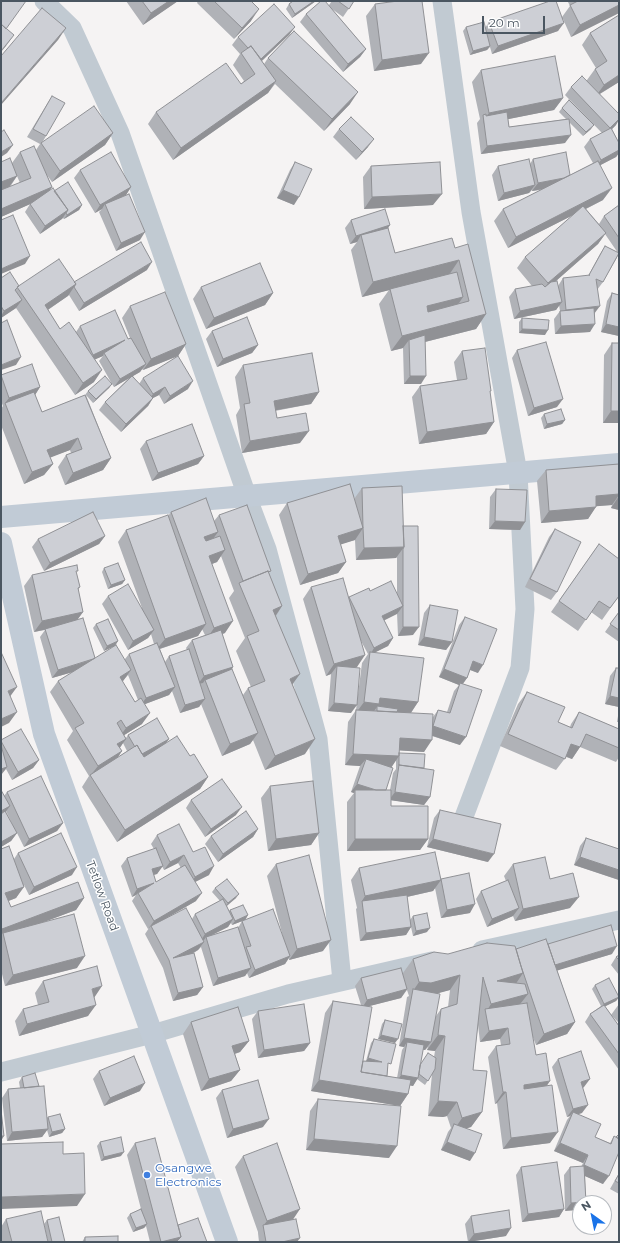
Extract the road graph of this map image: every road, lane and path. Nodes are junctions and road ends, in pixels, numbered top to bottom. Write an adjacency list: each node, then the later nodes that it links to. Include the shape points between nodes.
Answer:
1 (44, 1): 5 (street, via 72,28 120,133)
2 (442, 1): 4 (street, via 471,212)
3 (619, 464): 4 (street)
4 (518, 473): 5 (street); 8 (street, via 525,609 520,668)
5 (247, 496): 6 (street); 10 (street, via 267,549 318,739)
6 (1, 517)
7 (1, 543): 11 (street, Tetlow Road, via 44,734)
8 (462, 822)
9 (619, 920): 10 (street)
10 (342, 982): 11 (street, via 288,994)
11 (152, 1034): 12 (street); 13 (street, Tetlow Road)
12 (1, 1072)
13 (226, 1242)

